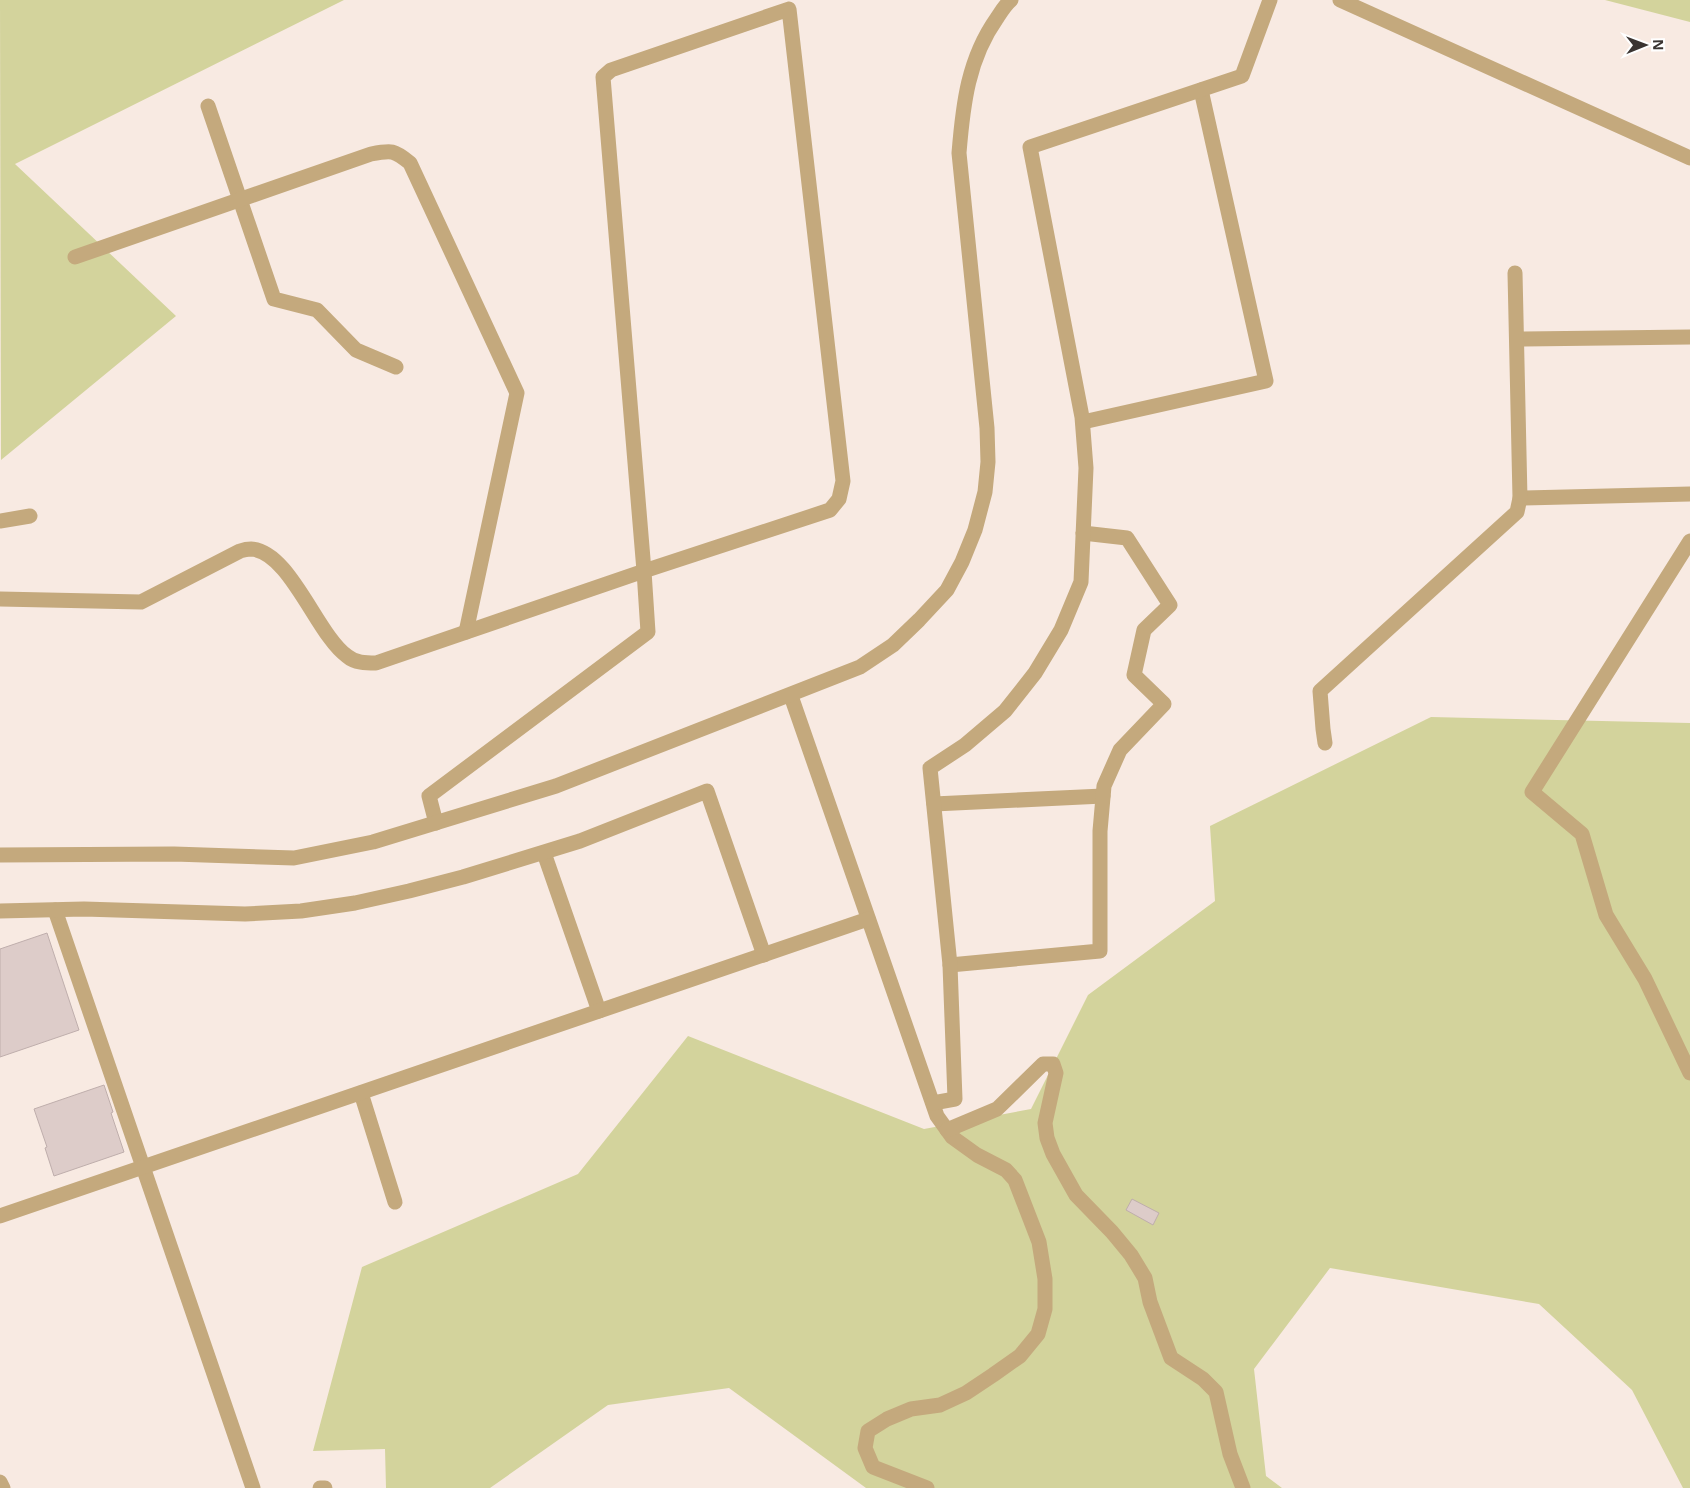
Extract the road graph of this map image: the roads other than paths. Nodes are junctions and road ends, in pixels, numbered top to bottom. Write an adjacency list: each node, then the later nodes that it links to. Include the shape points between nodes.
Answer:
1 (1011, 0): 23 (street, via 985,35 969,78 962,120 960,153 987,428 987,469 975,530 947,590 893,645 860,668)
2 (1270, 0): 4 (street, via 1242,76)
3 (1340, 0): 6 (street)
4 (1201, 90): 13 (street, via 1030,147); 13 (street, via 1266,381)
5 (208, 106): 7 (street)
6 (1690, 158)
7 (241, 199): 8 (street); 12 (street, via 274,299 317,310 356,350); 22 (street, via 371,154 397,152 410,163 517,393)
8 (74, 257)
9 (1516, 272): 11 (street)
10 (1690, 337): 11 (street)
11 (1517, 339): 15 (street)
12 (396, 367)
13 (1083, 422): 18 (street, via 1086,468)
14 (1690, 494): 15 (street)
15 (1520, 498): 24 (street, via 1517,512 1320,691)
16 (30, 516): 17 (street)
17 (0, 521)
18 (1083, 533): 25 (street, via 1127,538 1170,605 1144,630 1134,675 1164,704 1120,750 1104,786); 26 (street, via 1081,582 1061,630 1035,673 1005,711 965,745 930,768)
19 (1690, 541): 36 (street, via 1532,792 1582,834 1606,915 1645,979)
20 (644, 571): 20 (street, via 830,510 839,499 843,481 789,9 611,70 603,77); 22 (street); 27 (street, via 648,632 429,796)
21 (0, 599): 22 (street, via 141,602 240,550 253,549 283,568 332,640 347,656 362,663 376,663)
22 (466, 632)
23 (791, 696): 27 (street, via 556,786); 32 (street)
24 (1325, 743)
25 (1104, 796): 26 (street); 34 (street, via 1100,832 1100,951)
26 (934, 804): 34 (street)
27 (436, 823): 29 (street, via 373,842 294,858 174,854)
28 (544, 853): 30 (street, via 409,891 301,911 245,914); 33 (street, via 707,791); 35 (street)
29 (0, 855)
30 (55, 910): 31 (street); 40 (street)
31 (0, 911)
32 (868, 919): 33 (street); 38 (street)
33 (764, 955): 35 (street)
34 (950, 965): 38 (street, via 956,1099)
35 (599, 1011): 37 (street)
36 (1690, 1073)
37 (360, 1093): 40 (street); 41 (street)
38 (933, 1104): 39 (street)
39 (947, 1130): 48 (street, via 977,1155 1006,1170 1015,1180 1039,1242 1045,1279 1045,1309 1038,1334 1020,1356 993,1376 940,1405 911,1409 868,1431 865,1448 873,1468); 49 (street, via 997,1109 1043,1064 1052,1064 1056,1073 1045,1123 1053,1154 1076,1195 1112,1232 1145,1278 1150,1302 1171,1358 1203,1379 1216,1392 1230,1454)
40 (144, 1167): 42 (street); 45 (street)
41 (395, 1202)
42 (0, 1216)
43 (0, 1482): 44 (street)
44 (3, 1488)
45 (252, 1488)
46 (320, 1488): 47 (street)
47 (325, 1488)
48 (927, 1488)
49 (1243, 1488)

